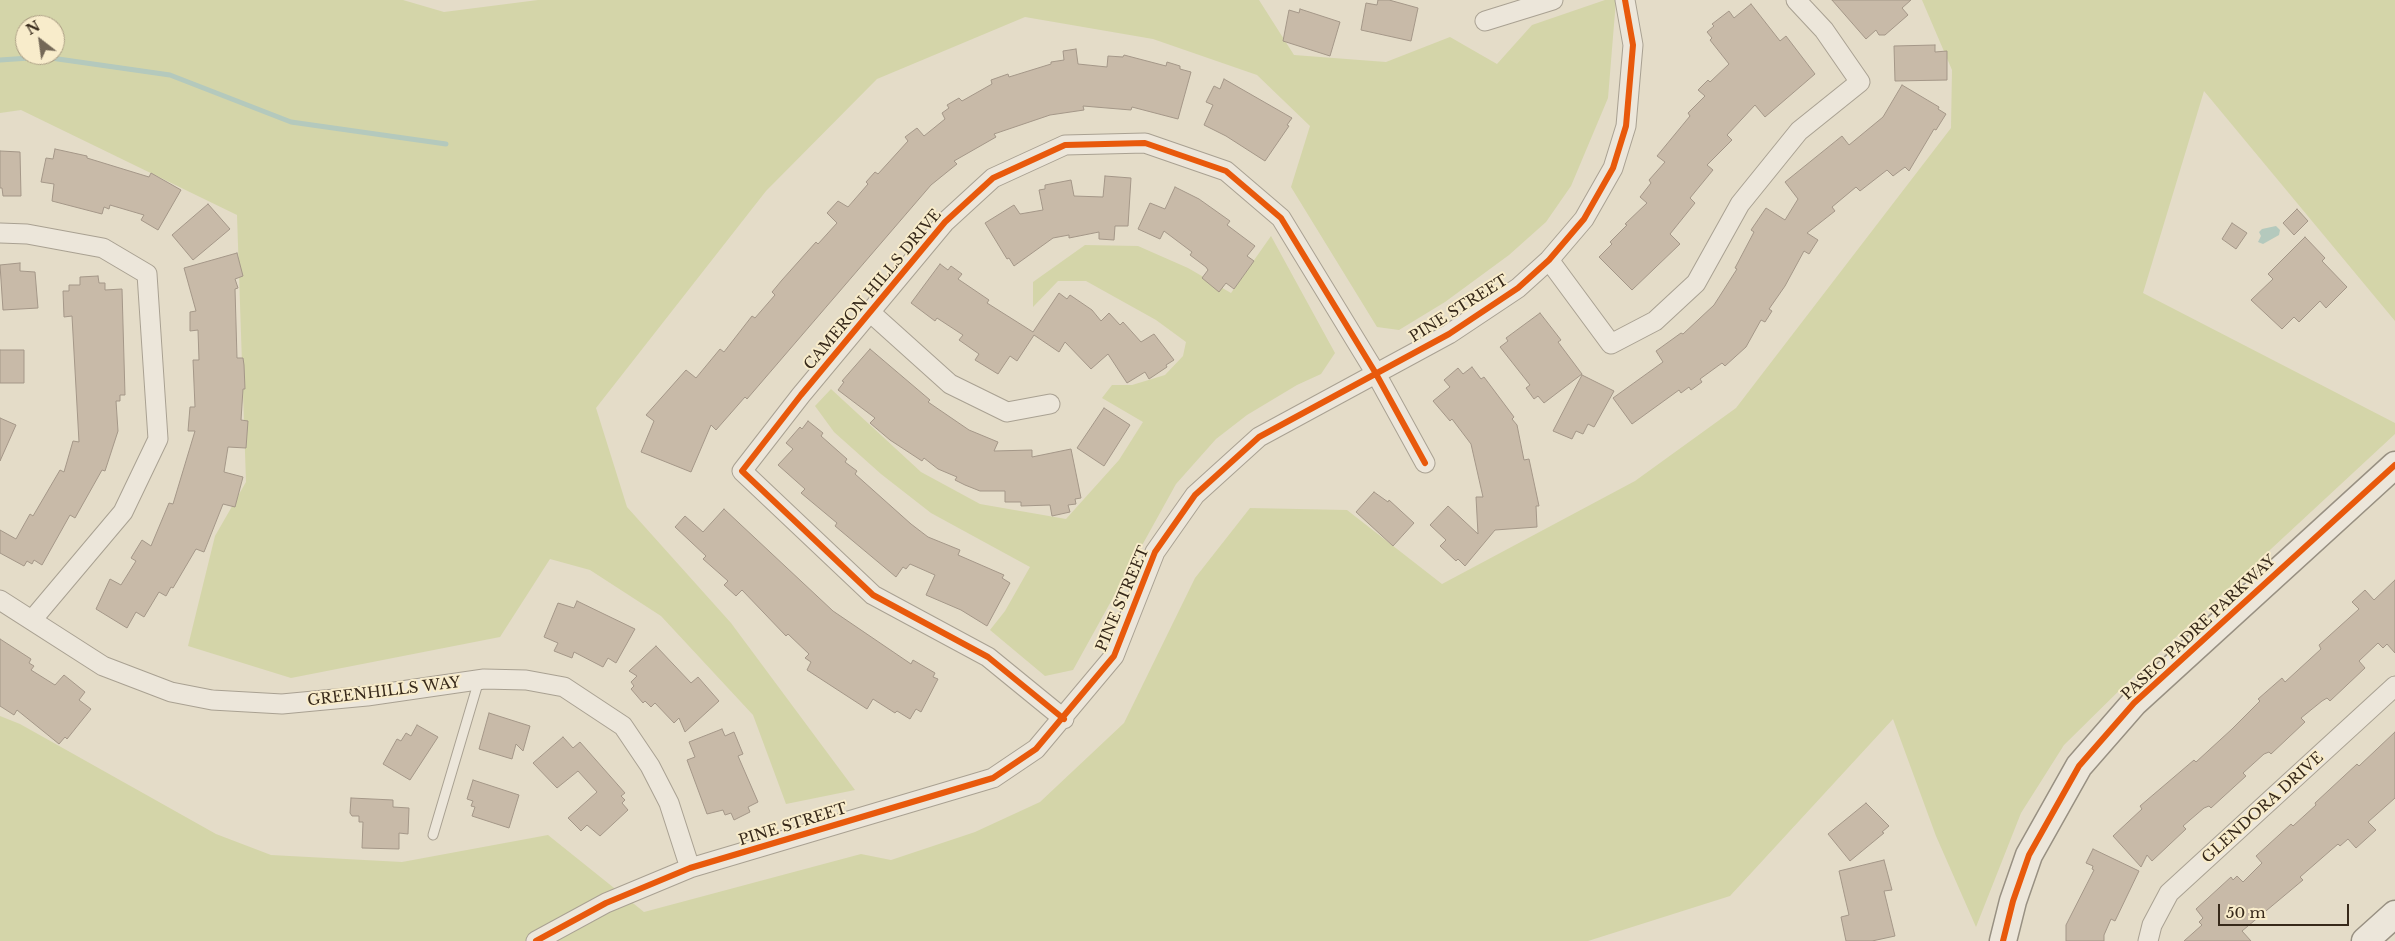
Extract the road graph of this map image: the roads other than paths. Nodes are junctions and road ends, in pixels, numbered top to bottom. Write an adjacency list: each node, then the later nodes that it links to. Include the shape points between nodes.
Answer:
1 (1553, 0): 4 (street)
2 (1625, 0): 6 (street, PINE STREET, via 1633,45 1626,126 1613,168 1584,219)
3 (1796, 0): 6 (street, via 1824,30 1860,82 1799,131 1740,204 1696,283 1655,320 1611,344)
4 (1485, 21)
5 (0, 233): 13 (street, via 27,234 103,248 147,274 158,439 123,512)
6 (1548, 260): 8 (street, PINE STREET, via 1518,288 1449,334)
7 (871, 313): 8 (street, CAMERON HILLS DRIVE, via 945,222 993,178 1065,145 1145,143 1226,171 1281,218); 9 (street, via 950,384 1007,412); 16 (street, CAMERON HILLS DRIVE, via 742,471 873,596 988,657)
8 (1375, 372): 10 (street, CAMERON HILLS DRIVE); 16 (street, PINE STREET, via 1258,437 1195,495 1154,552 1114,656)
9 (1050, 404)
10 (1425, 463)
11 (2395, 465): 21 (main road, PASEO PADRE PARKWAY, via 2134,703 2079,766 2029,855)
12 (0, 600): 13 (street, GREENHILLS WAY)
13 (32, 620): 14 (street, GREENHILLS WAY, via 102,666 170,692 212,700 282,704)
14 (479, 680): 17 (lane); 18 (street, GREENHILLS WAY, via 526,680 564,687 623,726 669,802)
15 (2395, 686): 22 (street, GLENDORA DRIVE, via 2169,893 2152,925)
16 (1064, 719): 18 (street, PINE STREET, via 1036,749 993,778)
17 (433, 835)
18 (690, 868): 20 (street, PINE STREET, via 606,903)
19 (2395, 914): 23 (main road)
20 (536, 941)
21 (2003, 941)
22 (2148, 941)
23 (2365, 941)

